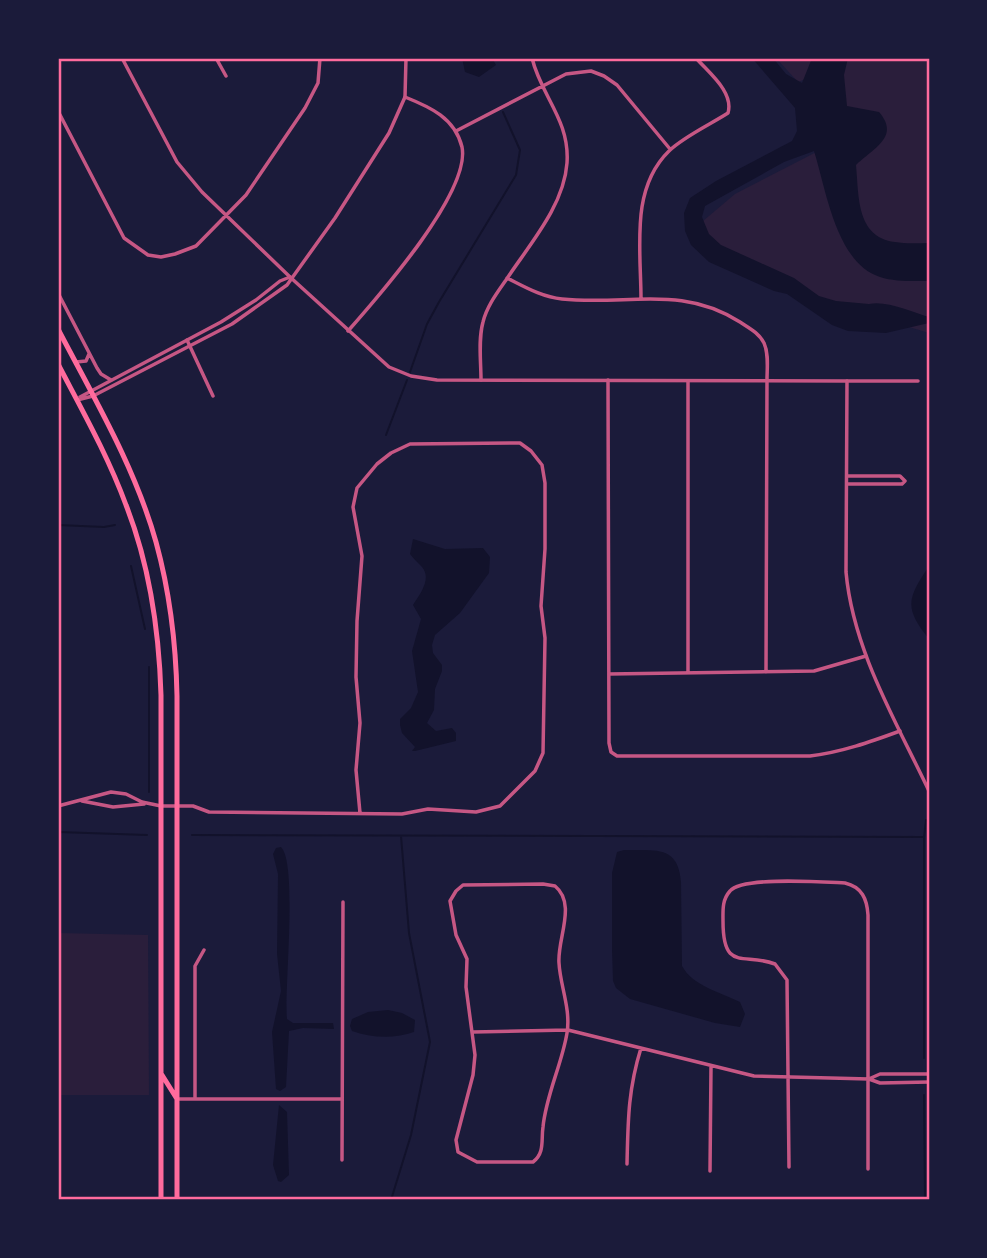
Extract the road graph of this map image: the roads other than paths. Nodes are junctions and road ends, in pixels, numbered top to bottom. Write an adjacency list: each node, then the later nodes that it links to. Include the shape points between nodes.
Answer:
1 (131, 58): 7 (street)
2 (216, 58): 8 (street)
3 (320, 58): 14 (street, via 318,83 305,108 246,195)
4 (405, 58): 10 (street)
5 (532, 58): 9 (street)
6 (696, 58): 13 (street, via 726,93 728,113)
7 (123, 60): 14 (street, via 177,162)
8 (226, 76)
9 (544, 85): 12 (street); 13 (street, via 576,71 604,76 617,85); 16 (street, via 561,120 567,163 551,212)
10 (405, 97): 12 (street, via 431,107); 15 (street, via 375,157)
11 (58, 111): 14 (street, via 124,238 136,248 148,255 175,254 196,246)
12 (456, 131): 20 (street, via 463,149 460,173 449,197 386,289)
13 (670, 149): 18 (street, via 652,172 642,199)
14 (227, 215): 15 (street)
15 (290, 277): 20 (street); 21 (street); 22 (street, via 287,285 260,306)
16 (507, 278): 18 (street, via 561,299); 27 (street, via 483,321)
17 (58, 293): 23 (street)
18 (641, 299): 29 (street, via 698,302 738,321 764,343)
19 (58, 329): 24 (main road)
20 (348, 331): 27 (street, via 403,374)
21 (187, 340): 22 (street); 26 (street)
22 (190, 345): 33 (street); 34 (street)
23 (89, 354): 24 (street, via 86,361); 26 (street, via 101,374)
24 (75, 362): 33 (main road)
25 (58, 364): 35 (main road)
26 (111, 380): 33 (street)
27 (481, 380): 28 (street)
28 (608, 380): 30 (street); 41 (street)
29 (768, 380): 30 (street); 31 (street); 40 (street)
30 (688, 381): 39 (street)
31 (847, 381): 32 (street); 36 (street)
32 (918, 381)
33 (91, 393): 35 (street); 48 (main road, via 143,502 165,580 176,656)
34 (213, 396)
35 (76, 400): 47 (main road, via 128,508 149,582 160,658)
36 (847, 476): 37 (street); 37 (street, via 900,476 905,481)
37 (847, 484): 38 (street, via 848,595)
38 (866, 656): 40 (street, via 814,671); 42 (street)
39 (688, 673): 40 (street); 41 (street)
40 (766, 673)
41 (610, 674): 42 (street, via 609,743 613,754 810,756)
42 (901, 731): 43 (street)
43 (929, 791)
44 (77, 802): 45 (street, via 121,807); 45 (street, via 120,792); 46 (street)
45 (149, 803): 47 (street)
46 (58, 806)
47 (161, 806): 48 (street); 56 (main road)
48 (177, 806): 49 (street, via 237,814); 62 (main road)
49 (360, 813): 49 (street, via 356,677 362,556 353,507 357,488 377,464 410,444 520,443 542,465 545,483 542,753 535,771 500,806 476,812)
50 (343, 902): 61 (street)
51 (204, 950): 63 (street, via 195,966)
52 (568, 1030): 53 (street); 53 (street, via 543,1125 540,1157 533,1162 477,1162 458,1152 456,1140 473,1075); 53 (street, via 559,965 565,916 560,890 543,884 463,885 450,901 456,935 467,959); 54 (street)
53 (473, 1032)
54 (642, 1048): 55 (street); 65 (street, via 628,1103)
55 (711, 1067): 58 (street); 68 (street)
56 (161, 1072): 62 (main road); 69 (main road)
57 (929, 1074): 59 (street, via 880,1074)
58 (789, 1078): 59 (street); 59 (street, via 785,976 769,962 735,957 724,942 723,904 729,891 742,883 845,883 865,897); 66 (street)
59 (869, 1079): 60 (street); 67 (street)
60 (929, 1083)
61 (342, 1098): 63 (street); 64 (street)
62 (177, 1099): 63 (street); 70 (main road)
63 (195, 1099)
64 (342, 1160)
65 (627, 1164)
66 (789, 1167)
67 (868, 1169)
68 (710, 1171)
69 (161, 1200)
70 (177, 1200)

